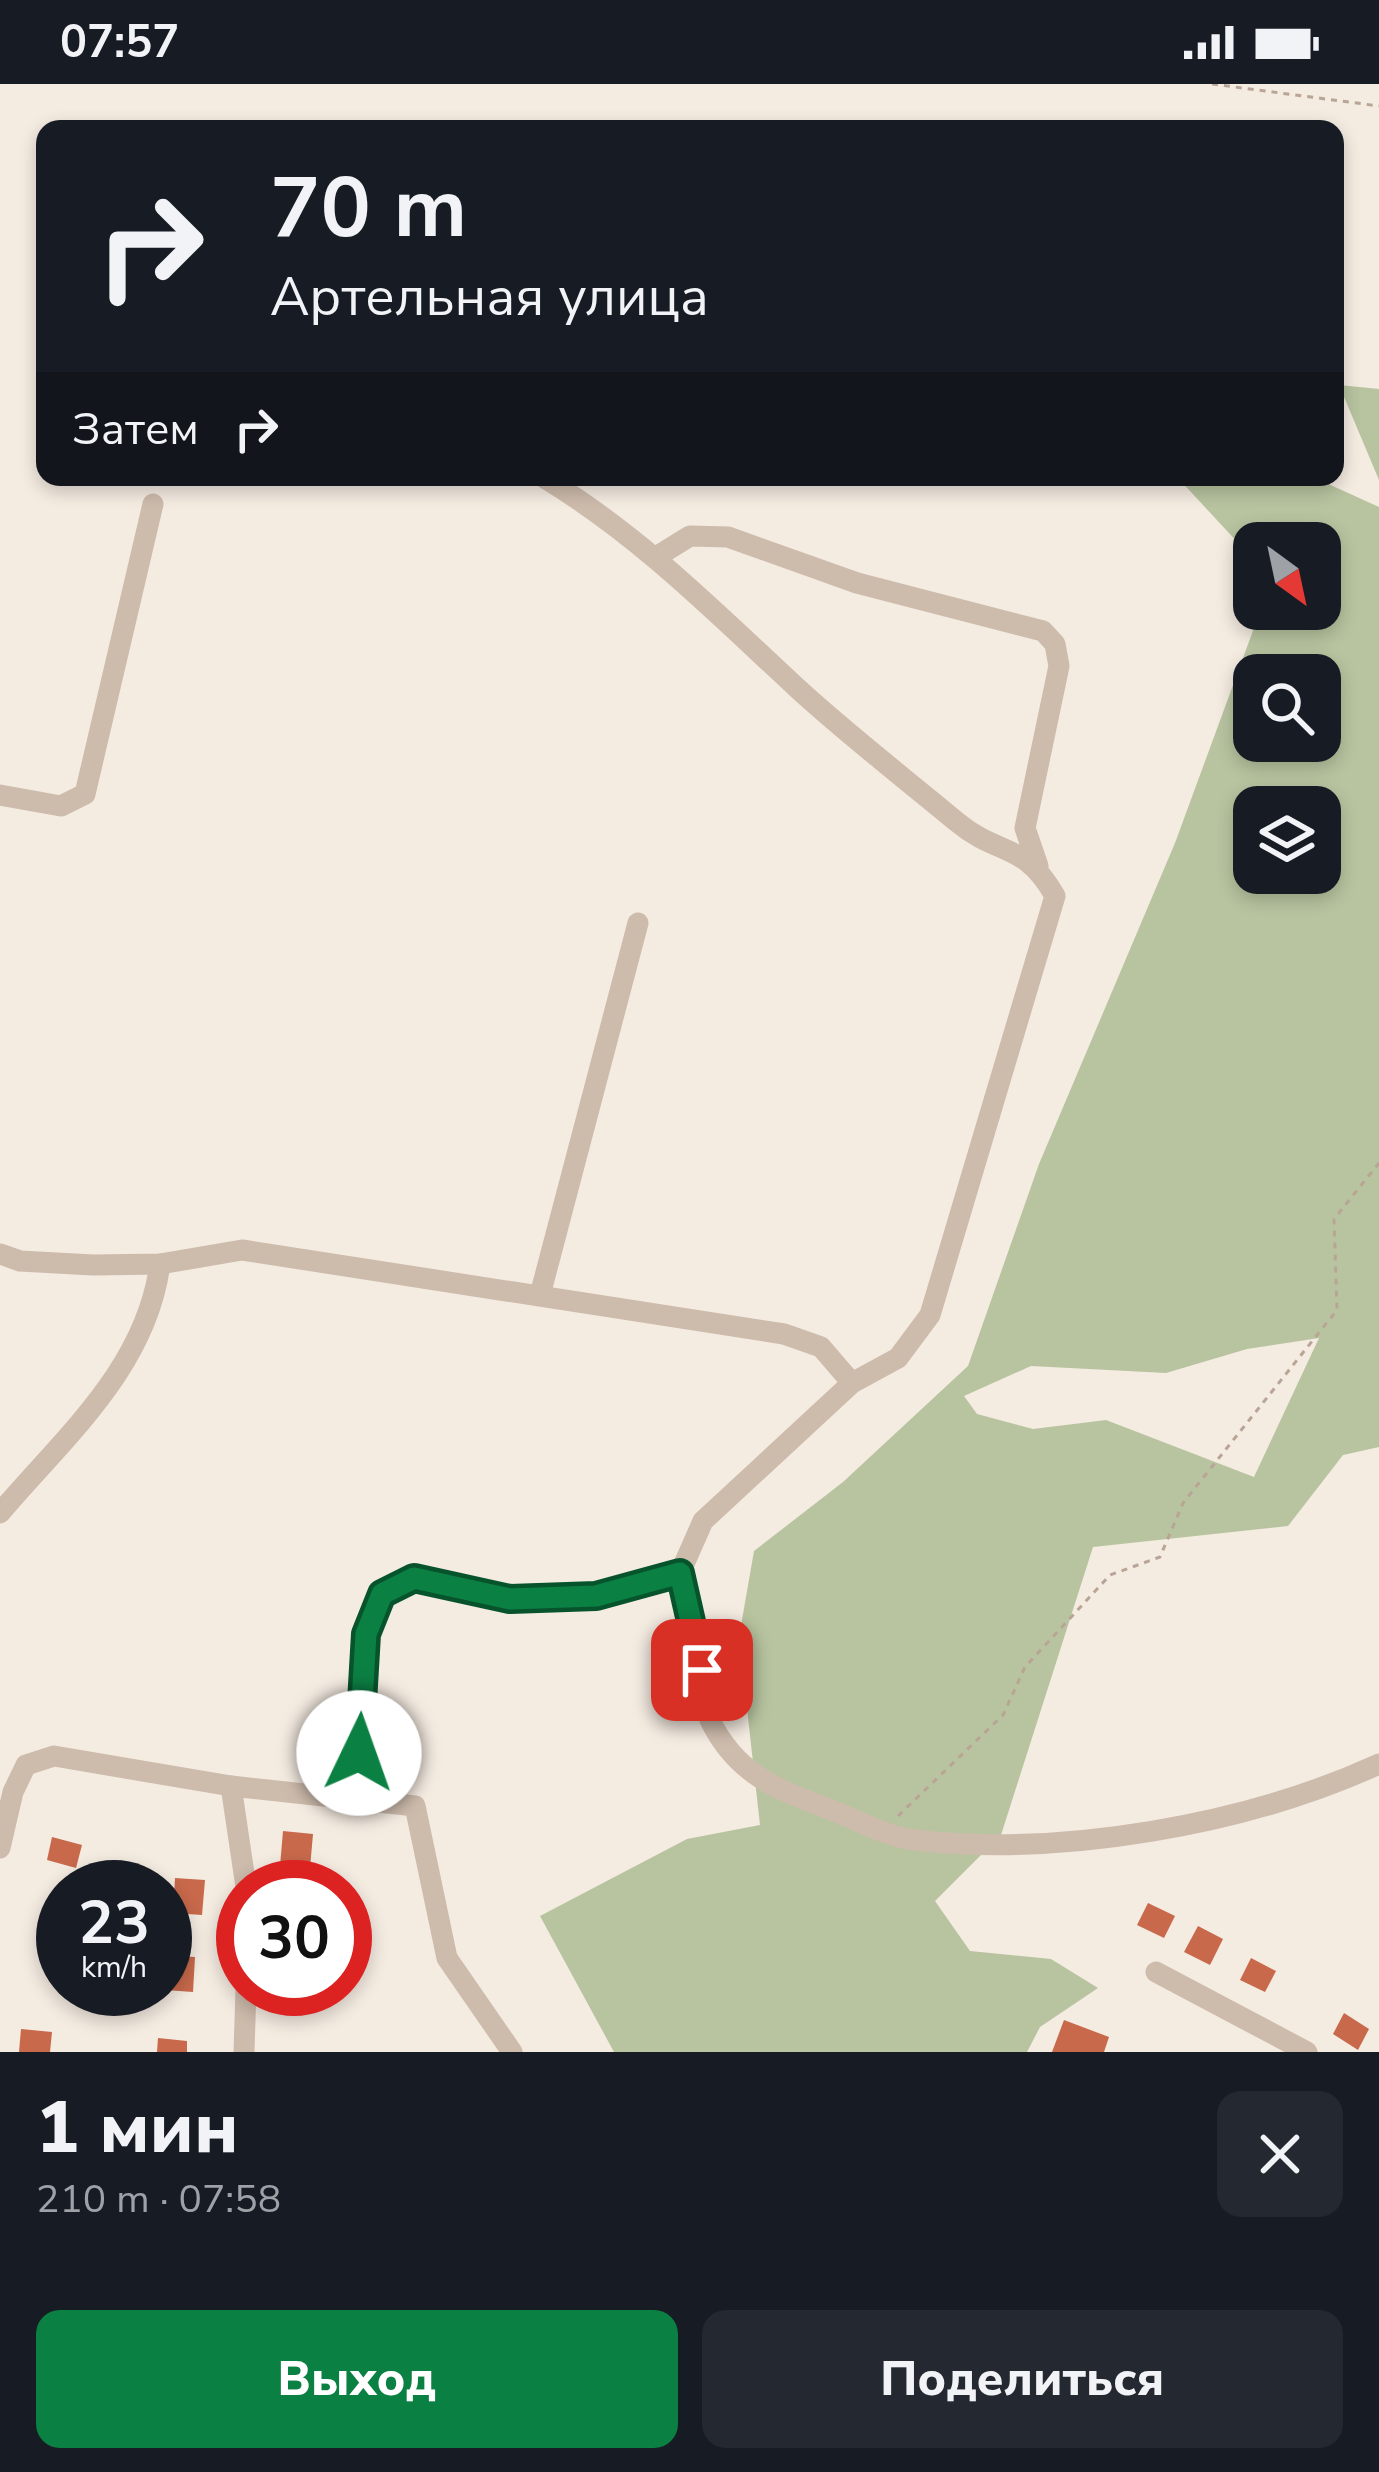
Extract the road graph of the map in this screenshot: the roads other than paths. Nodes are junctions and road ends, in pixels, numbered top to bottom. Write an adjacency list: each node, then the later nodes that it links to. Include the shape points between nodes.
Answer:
1 (558, 486): 3 (street)
2 (153, 504): 4 (street, via 85,794 61,806)
3 (656, 557): 5 (street, via 977,839); 5 (street, via 690,536 728,537 857,583 1042,631 1055,644 1058,666 1025,828)
4 (0, 795)
5 (1038, 866): 10 (street, via 1055,896 930,1315 898,1358)
6 (638, 923): 9 (street)
7 (0, 1254): 8 (street)
8 (160, 1264): 9 (street, via 242,1250); 11 (street, via 112,1389)
9 (540, 1294): 10 (street, via 784,1334 820,1347)
10 (852, 1382): 12 (street, via 703,1521)
11 (0, 1513)
12 (680, 1573): 13 (street, via 710,1720 739,1765 766,1786 910,1840 1012,1844 1180,1825 1303,1796); 15 (street, via 596,1596 510,1599 414,1578 382,1594 366,1634 359,1753)
13 (1379, 1764)
14 (230, 1786): 15 (street); 16 (street, via 54,1756 26,1766); 17 (street)
15 (339, 1794): 21 (street, via 415,1806 447,1958)
16 (0, 1848)
17 (242, 1860)
18 (1156, 1972): 22 (street)
19 (245, 2016): 20 (street)
20 (244, 2052)
21 (512, 2052)
22 (1307, 2052)

